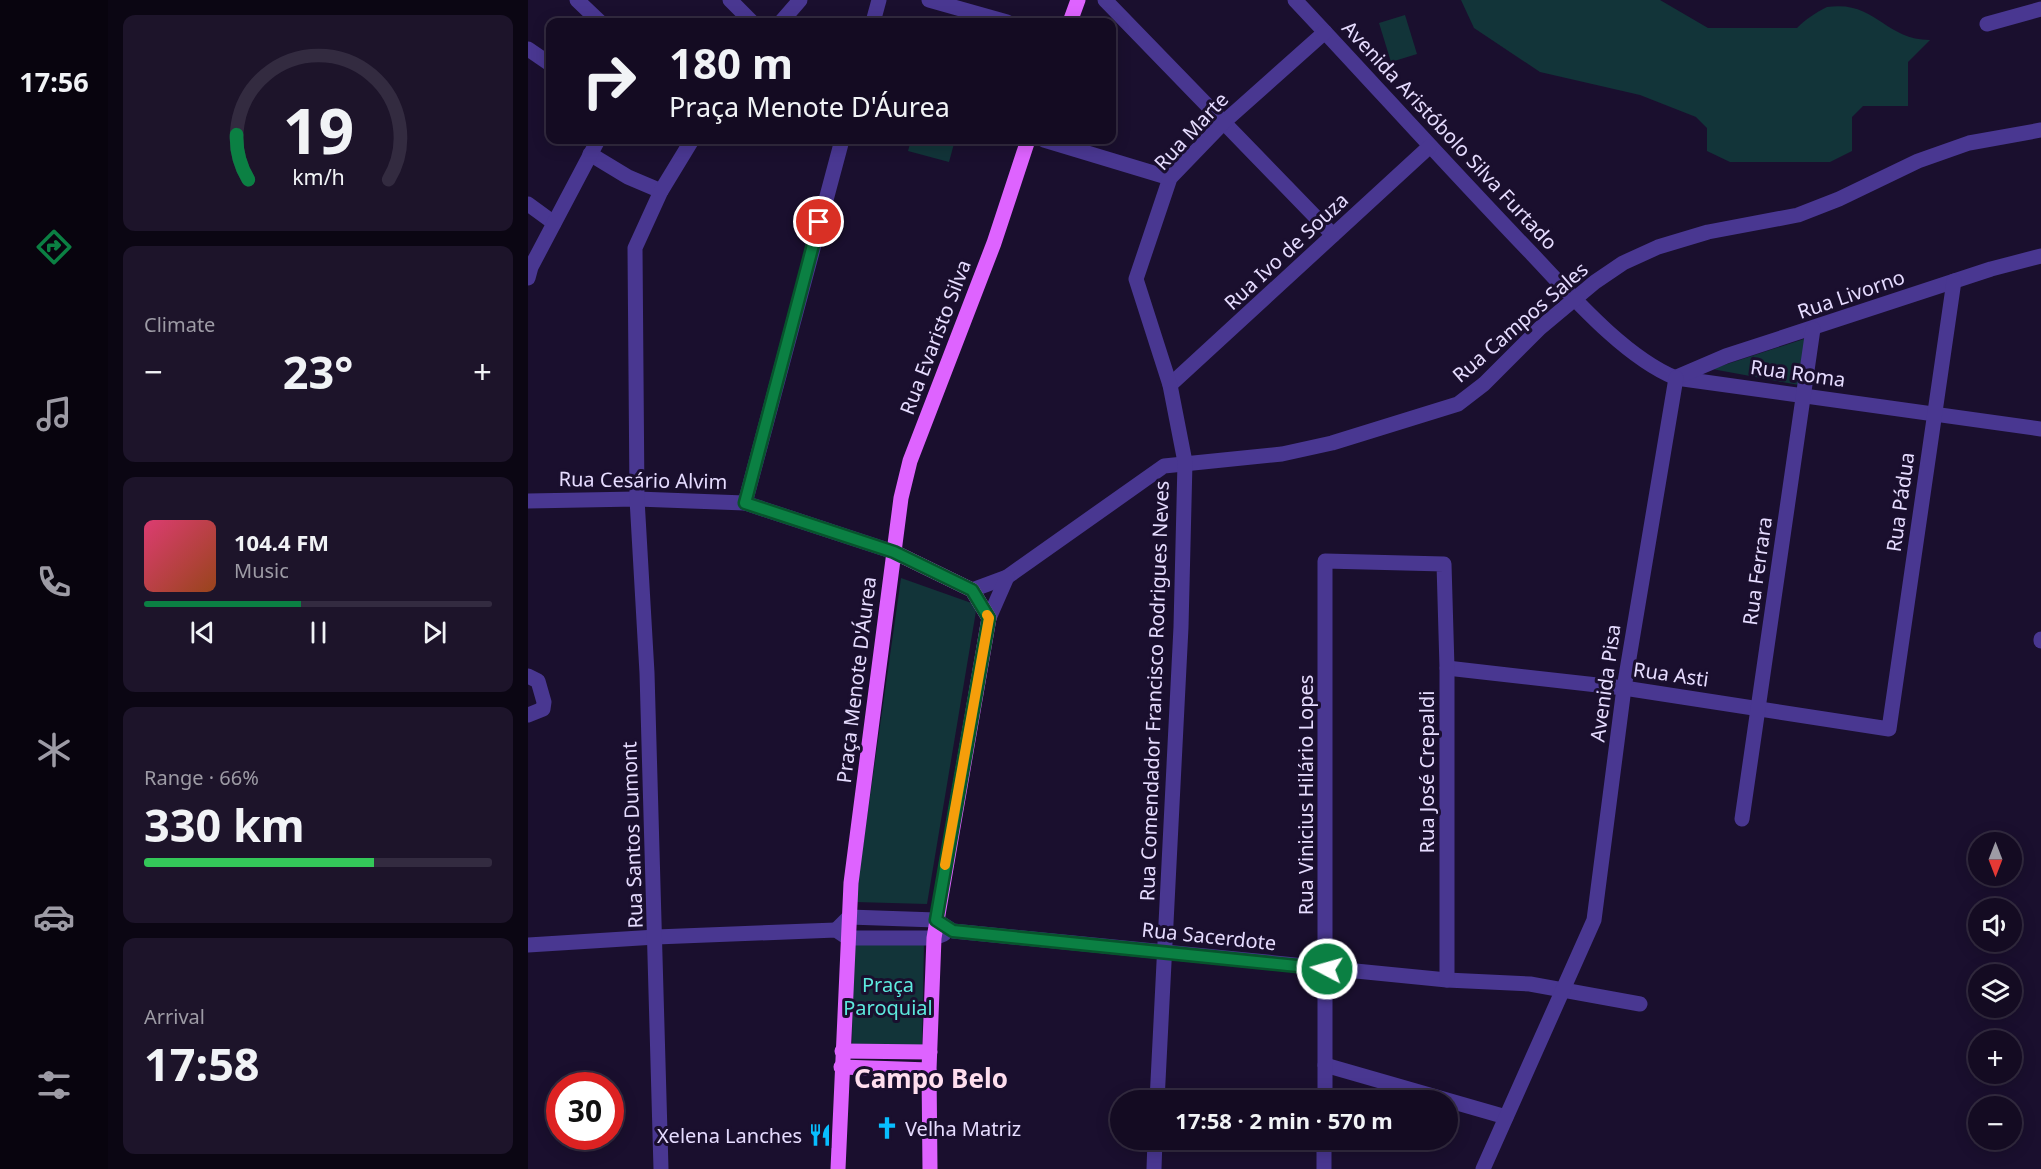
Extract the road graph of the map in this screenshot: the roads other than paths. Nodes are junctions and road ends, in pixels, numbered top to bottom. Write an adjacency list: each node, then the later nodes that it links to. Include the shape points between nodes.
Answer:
1 (577, 0): 10 (street)
2 (730, 0): 11 (street)
3 (800, 0): 12 (street)
4 (879, 0): 13 (street)
5 (929, 0): 14 (street)
6 (1078, 0): 15 (main road)
7 (1105, 0): 20 (street)
8 (1295, 0): 17 (street, Avenida Aristóbolo Silva Furtado)
9 (2041, 9): 16 (street)
10 (596, 18)
11 (748, 18)
12 (784, 18)
13 (874, 18)
14 (993, 18)
15 (1071, 18)
16 (1987, 24)
17 (1325, 32): 20 (street, Rua Marte); 27 (street, Avenida Aristóbolo Silva Furtado)
18 (528, 49): 19 (street)
19 (546, 61)
20 (1224, 122): 29 (street, Rua Marte); 33 (street)
21 (2041, 130): 37 (street, Rua Campos Sales, via 1958,147 1798,215 1708,232 1658,247 1623,263)
22 (596, 144): 28 (street)
23 (690, 144): 30 (street, Rua Santos Dumont)
24 (841, 144): 47 (street)
25 (1027, 144): 48 (main road, Rua Evaristo Silva, via 994,243 910,461)
26 (1057, 144): 29 (street)
27 (1429, 147): 33 (street, Rua Ivo de Souza); 37 (street, Avenida Aristóbolo Silva Furtado)
28 (590, 154): 30 (street); 32 (street)
29 (1170, 178): 40 (street, Rua Marte, via 1136,279)
30 (661, 191): 45 (street, Rua Santos Dumont, via 635,248)
31 (528, 204): 32 (street)
32 (554, 223): 35 (street)
33 (1333, 236): 40 (street, Rua Ivo de Souza)
34 (2041, 256): 36 (street, Rua Livorno)
35 (528, 278)
36 (1954, 281): 38 (street, Rua Livorno); 42 (street, Rua Pádua)
37 (1575, 299): 39 (street, Rua Roma, via 1644,362); 44 (street, Rua Campos Sales, via 1458,404 1332,443 1282,454)
38 (1813, 329): 39 (street, Rua Livorno, via 1726,356); 41 (street, Rua Ferrara)
39 (1676, 378): 41 (street, Rua Roma); 55 (street, Avenida Pisa)
40 (1170, 385): 44 (street, Rua Marte)
41 (1803, 395): 42 (street, Rua Roma); 56 (street, Rua Ferrara)
42 (1934, 414): 43 (street, Rua Roma); 58 (street, Rua Pádua)
43 (2041, 429)
44 (1185, 462): 50 (street, Rua Campos Sales, via 1164,466); 67 (street, Rua Comendador Francisco Rodrigues Neves, via 1181,627)
45 (637, 499): 46 (street, Rua Cesário Alvim); 47 (street, Rua Cesário Alvim); 64 (street, Rua Santos Dumont)
46 (528, 501)
47 (745, 503): 48 (street, Rua Cesário Alvim)
48 (894, 552): 51 (main road); 60 (main road, Praça Menote D'Áurea)
49 (1444, 564): 53 (street, Rua José Crepaldi); 68 (street, Rua Vinicius Hilário Lopes, via 1325,561)
50 (1007, 577): 51 (street, Rua Campos Sales); 52 (street)
51 (972, 590): 52 (main road)
52 (989, 618): 61 (main road)
53 (1447, 668): 55 (street, Rua Asti); 69 (street, Rua José Crepaldi)
54 (528, 676): 57 (street, via 538,681 544,702 543,709)
55 (1624, 688): 56 (street, Rua Asti); 70 (street, Avenida Pisa, via 1594,920)
56 (1759, 708): 58 (street, Rua Asti); 59 (street, Rua Ferrara)
57 (528, 715)
58 (1889, 729)
59 (1742, 819)
60 (849, 917): 61 (street); 63 (main road, Praça Menote D'Áurea)
61 (936, 920): 62 (street, Rua Sacerdote); 65 (main road)
62 (953, 931): 65 (street, Rua Sacerdote); 67 (street, Rua Sacerdote)
63 (842, 934): 64 (street); 65 (street); 72 (main road, Praça Menote D'Áurea)
64 (656, 937): 66 (street); 82 (street, Rua Santos Dumont)
65 (934, 938): 73 (main road)
66 (528, 945)
67 (1163, 953): 68 (street, Rua Sacerdote); 77 (street, Rua Comendador Francisco Rodrigues Neves)
68 (1327, 969): 69 (street, Rua Sacerdote); 74 (street, Rua Vinicius Hilário Lopes)
69 (1447, 980): 70 (street, Rua Sacerdote)
70 (1563, 989): 71 (street, Rua Sacerdote); 79 (street, Avenida Pisa)
71 (1640, 1004)
72 (842, 1051): 73 (main road); 75 (main road, Praça Menote D'Áurea)
73 (930, 1052): 76 (main road)
74 (1325, 1065): 78 (street, Rua Vinicius Hilário Lopes); 79 (street)
75 (841, 1067): 76 (main road); 83 (main road, Praça Menote D'Áurea)
76 (929, 1070): 84 (main road)
77 (1157, 1090)
78 (1325, 1090)
79 (1506, 1117): 87 (street, Avenida Pisa)
80 (1155, 1150): 85 (street)
81 (1324, 1150): 86 (street)
82 (661, 1169)
83 (838, 1169)
84 (930, 1169)
85 (1154, 1169)
86 (1324, 1169)
87 (1483, 1169)

